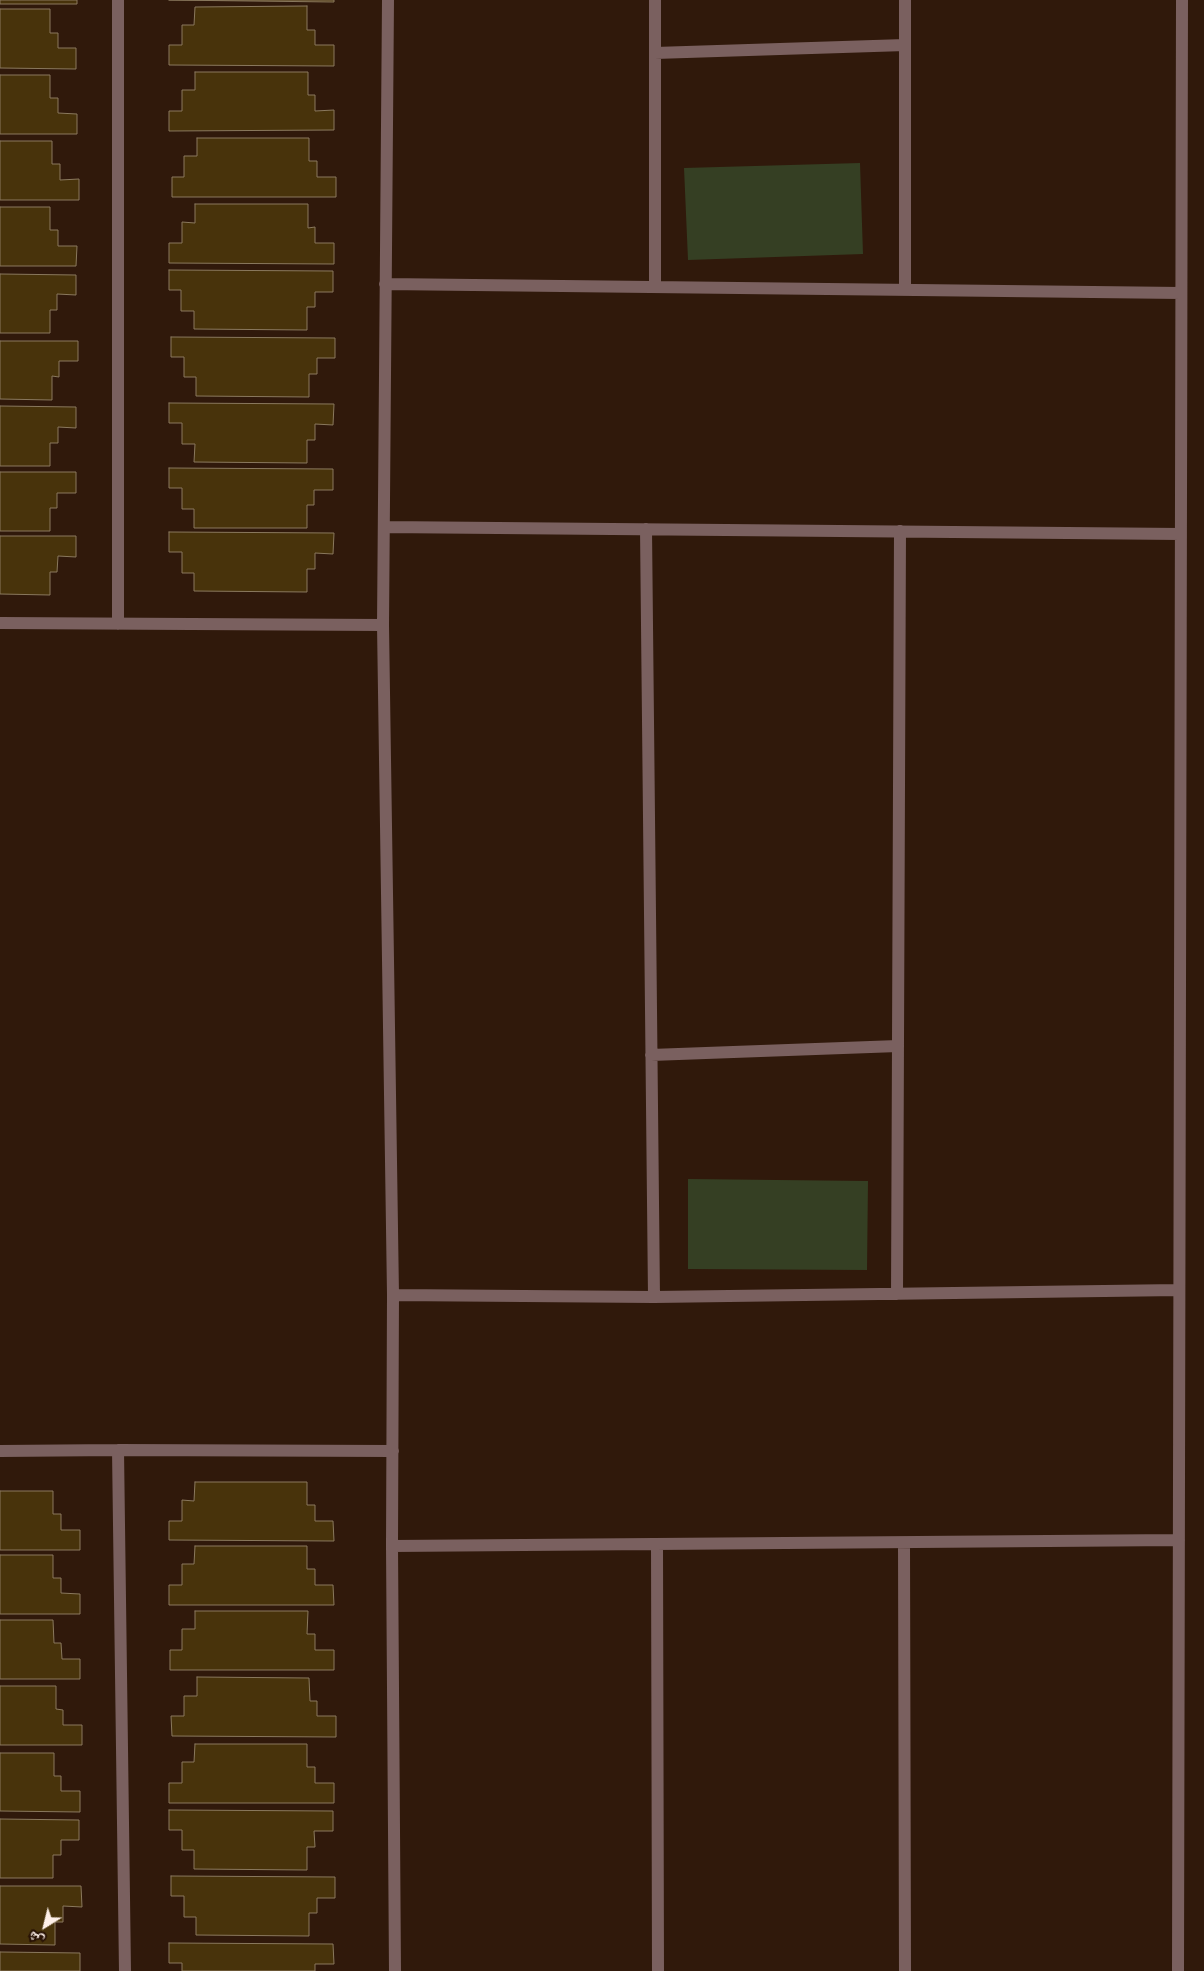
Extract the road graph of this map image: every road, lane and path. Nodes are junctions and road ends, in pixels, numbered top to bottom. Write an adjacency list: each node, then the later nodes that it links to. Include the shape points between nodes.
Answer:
1 (118, 0): 17 (street)
2 (388, 0): 8 (street)
3 (655, 0): 7 (street)
4 (905, 0): 6 (street)
5 (1182, 0): 11 (street)
6 (905, 45): 7 (street); 10 (street)
7 (655, 53): 9 (street)
8 (385, 284): 9 (street); 12 (street)
9 (656, 287): 10 (street)
10 (905, 290): 11 (street)
11 (1181, 293): 15 (street)
12 (384, 527): 13 (street); 18 (street)
13 (646, 529): 14 (street); 20 (street)
14 (900, 531): 15 (street); 19 (street)
15 (1181, 534): 21 (street)
16 (0, 623): 17 (street)
17 (118, 624): 18 (street)
18 (383, 625): 23 (street)
19 (898, 1046): 20 (street); 22 (street)
20 (651, 1055): 24 (street)
21 (1179, 1290): 22 (street); 28 (street)
22 (897, 1294): 24 (street)
23 (393, 1295): 24 (street); 27 (street)
24 (654, 1297)
25 (118, 1450): 26 (street); 27 (street); 32 (street)
26 (0, 1451)
27 (393, 1451): 31 (street)
28 (1179, 1540): 29 (street); 36 (street)
29 (904, 1543): 30 (street); 35 (street)
30 (657, 1545): 31 (street); 34 (street)
31 (392, 1546): 33 (street)
32 (125, 1971)
33 (395, 1971)
34 (658, 1971)
35 (905, 1971)
36 (1178, 1971)

